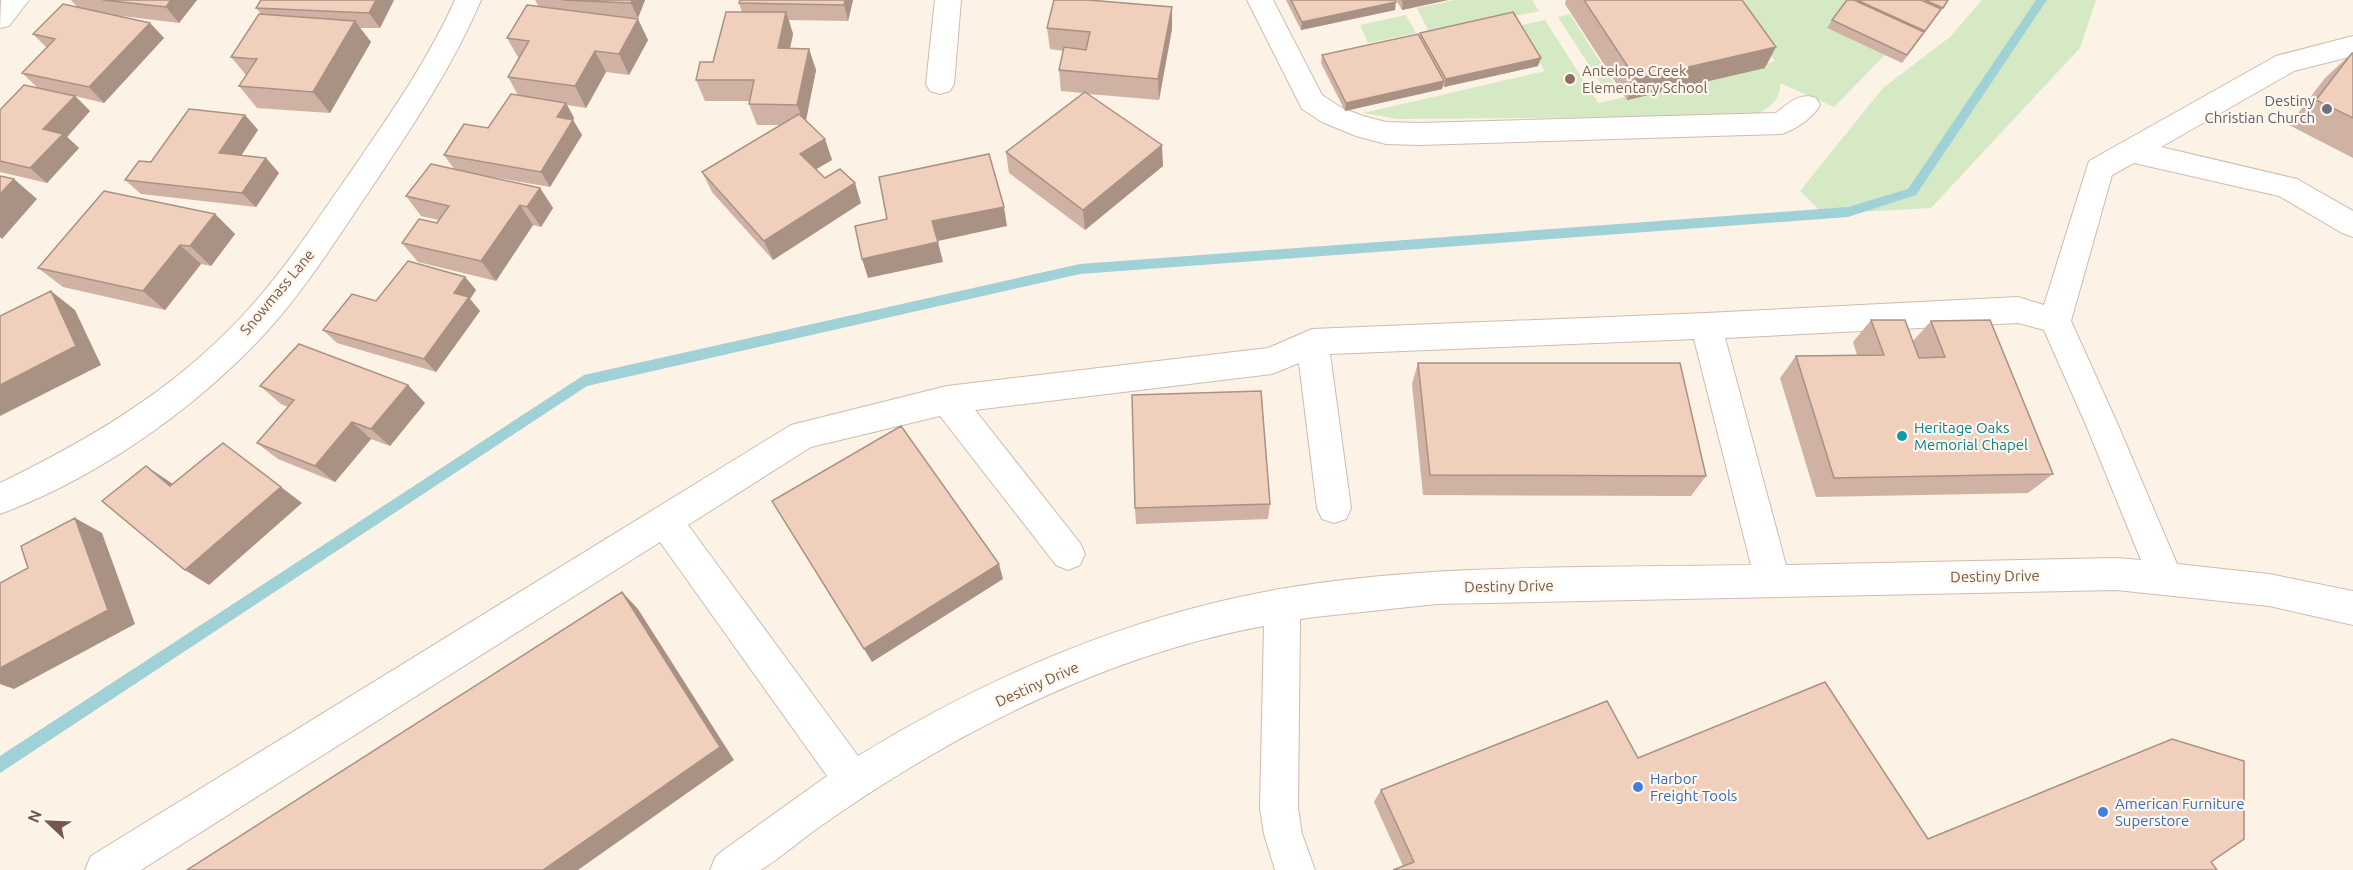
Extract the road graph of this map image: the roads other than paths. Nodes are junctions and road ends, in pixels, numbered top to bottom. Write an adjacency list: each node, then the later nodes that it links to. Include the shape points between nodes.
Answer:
1 (16, 0): 5 (street)
2 (468, 0): 15 (street, Snowmass Lane, via 433,71 404,118 301,266 256,321 200,375 129,430 61,470)
3 (948, 0): 7 (street)
4 (1260, 0): 8 (street, via 1312,102 1332,115 1386,133 1782,123)
5 (0, 19)
6 (2353, 46): 9 (street, via 2286,63)
7 (940, 84)
8 (1806, 105)
9 (2131, 151): 10 (street, via 2287,187); 11 (street, via 2099,168)
10 (2353, 225)
11 (2055, 321): 12 (street, via 2018,309); 19 (street)
12 (1706, 326): 13 (street); 20 (street)
13 (1312, 342): 14 (street, via 1272,361); 16 (street)
14 (947, 400): 17 (street, via 803,435); 18 (street)
15 (0, 499)
16 (1334, 508)
17 (665, 520): 23 (street); 24 (street)
18 (1068, 554)
19 (2166, 579): 20 (street, Destiny Drive, via 2116,574); 22 (street, Destiny Drive, via 2269,590)
20 (1773, 581): 21 (street, Destiny Drive, via 1437,588 1356,594)
21 (1282, 607): 23 (street, Destiny Drive, via 1197,624 1118,649 1013,693 918,741); 26 (street, via 1279,808)
22 (2353, 608)
23 (853, 781): 25 (street, Destiny Drive)
24 (105, 870)
25 (730, 870)
26 (1295, 870)

